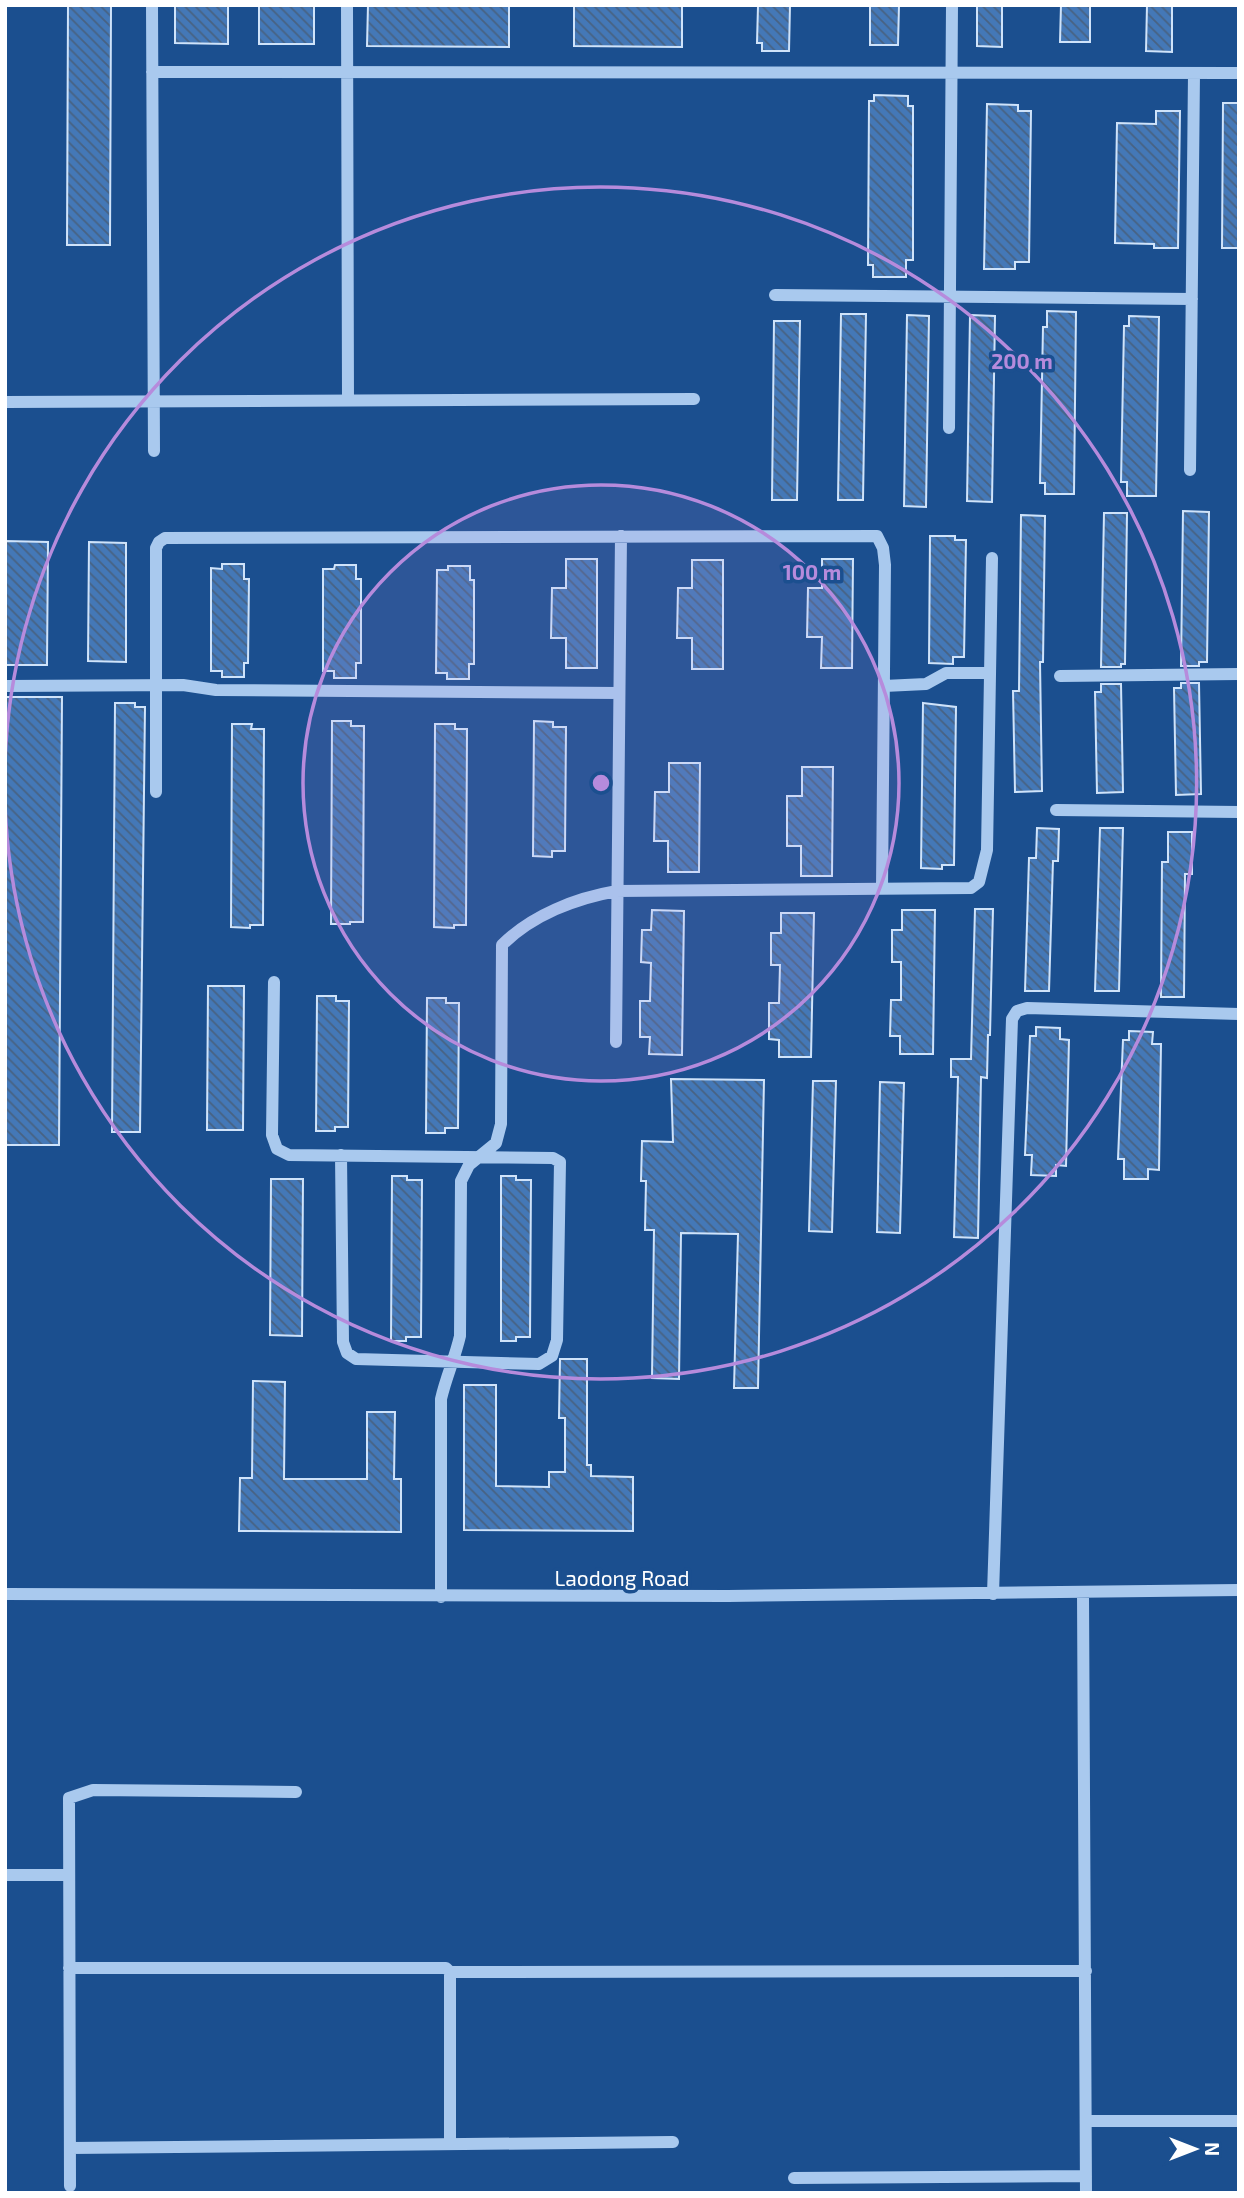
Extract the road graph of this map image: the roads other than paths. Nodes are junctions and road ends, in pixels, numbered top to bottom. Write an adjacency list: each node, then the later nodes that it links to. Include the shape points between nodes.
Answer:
1 (152, 5): 4 (street)
2 (347, 5): 5 (street)
3 (952, 5): 6 (street)
4 (152, 72): 5 (street); 13 (street)
5 (347, 72): 6 (street); 14 (street)
6 (952, 73): 7 (street); 10 (street)
7 (1194, 73): 8 (street); 11 (street)
8 (1239, 73)
9 (775, 295): 10 (street)
10 (950, 297): 11 (street); 16 (street)
11 (1192, 299): 18 (street)
12 (694, 399): 14 (street)
13 (154, 401): 14 (street); 15 (street); 17 (street)
14 (348, 401)
15 (5, 402)
16 (949, 428)
17 (154, 451)
18 (1190, 470)
19 (621, 536): 24 (street, via 165,538 156,548); 26 (street, via 877,536 885,565); 27 (street)
20 (992, 558): 21 (street)
21 (990, 673): 26 (street, via 946,673 918,686); 31 (street, via 987,850 979,882 971,888)
22 (1239, 674): 23 (street)
23 (1060, 676)
24 (156, 685): 25 (street); 27 (street, via 216,690); 28 (street)
25 (5, 686)
26 (884, 686): 31 (street)
27 (619, 693): 32 (street)
28 (156, 792)
29 (1056, 810): 30 (street)
30 (1239, 811)
31 (882, 888): 32 (street)
32 (617, 891): 35 (street); 37 (street, via 552,911 502,944 501,1124 496,1143)
33 (274, 982): 36 (street, via 272,1135 277,1149 289,1155)
34 (1239, 1014): 42 (street, via 1027,1007 1012,1019)
35 (616, 1042)
36 (341, 1155): 37 (street); 38 (street, via 342,1342 356,1359)
37 (479, 1157): 38 (street, via 461,1181 460,1336); 38 (street, via 553,1157 560,1162 557,1340 552,1356 539,1364)
38 (453, 1362): 43 (street, via 441,1399)
39 (1239, 1590): 40 (street, Laodong Road)
40 (1083, 1593): 42 (street, Laodong Road); 49 (street)
41 (5, 1594): 43 (street, Laodong Road)
42 (993, 1594): 43 (street, Laodong Road)
43 (441, 1597)
44 (296, 1792): 46 (street, via 93,1790 68,1798)
45 (5, 1875): 46 (street)
46 (69, 1875): 47 (street)
47 (69, 1968): 48 (street, via 446,1968); 54 (street)
48 (450, 1972): 49 (street); 53 (street)
49 (1086, 1972): 51 (street)
50 (1239, 2121): 51 (street)
51 (1086, 2122): 55 (street)
52 (673, 2142): 53 (street)
53 (450, 2144): 54 (street)
54 (70, 2148): 57 (street)
55 (1086, 2176): 56 (street); 58 (street)
56 (794, 2178)
57 (71, 2186)
58 (1086, 2193)

